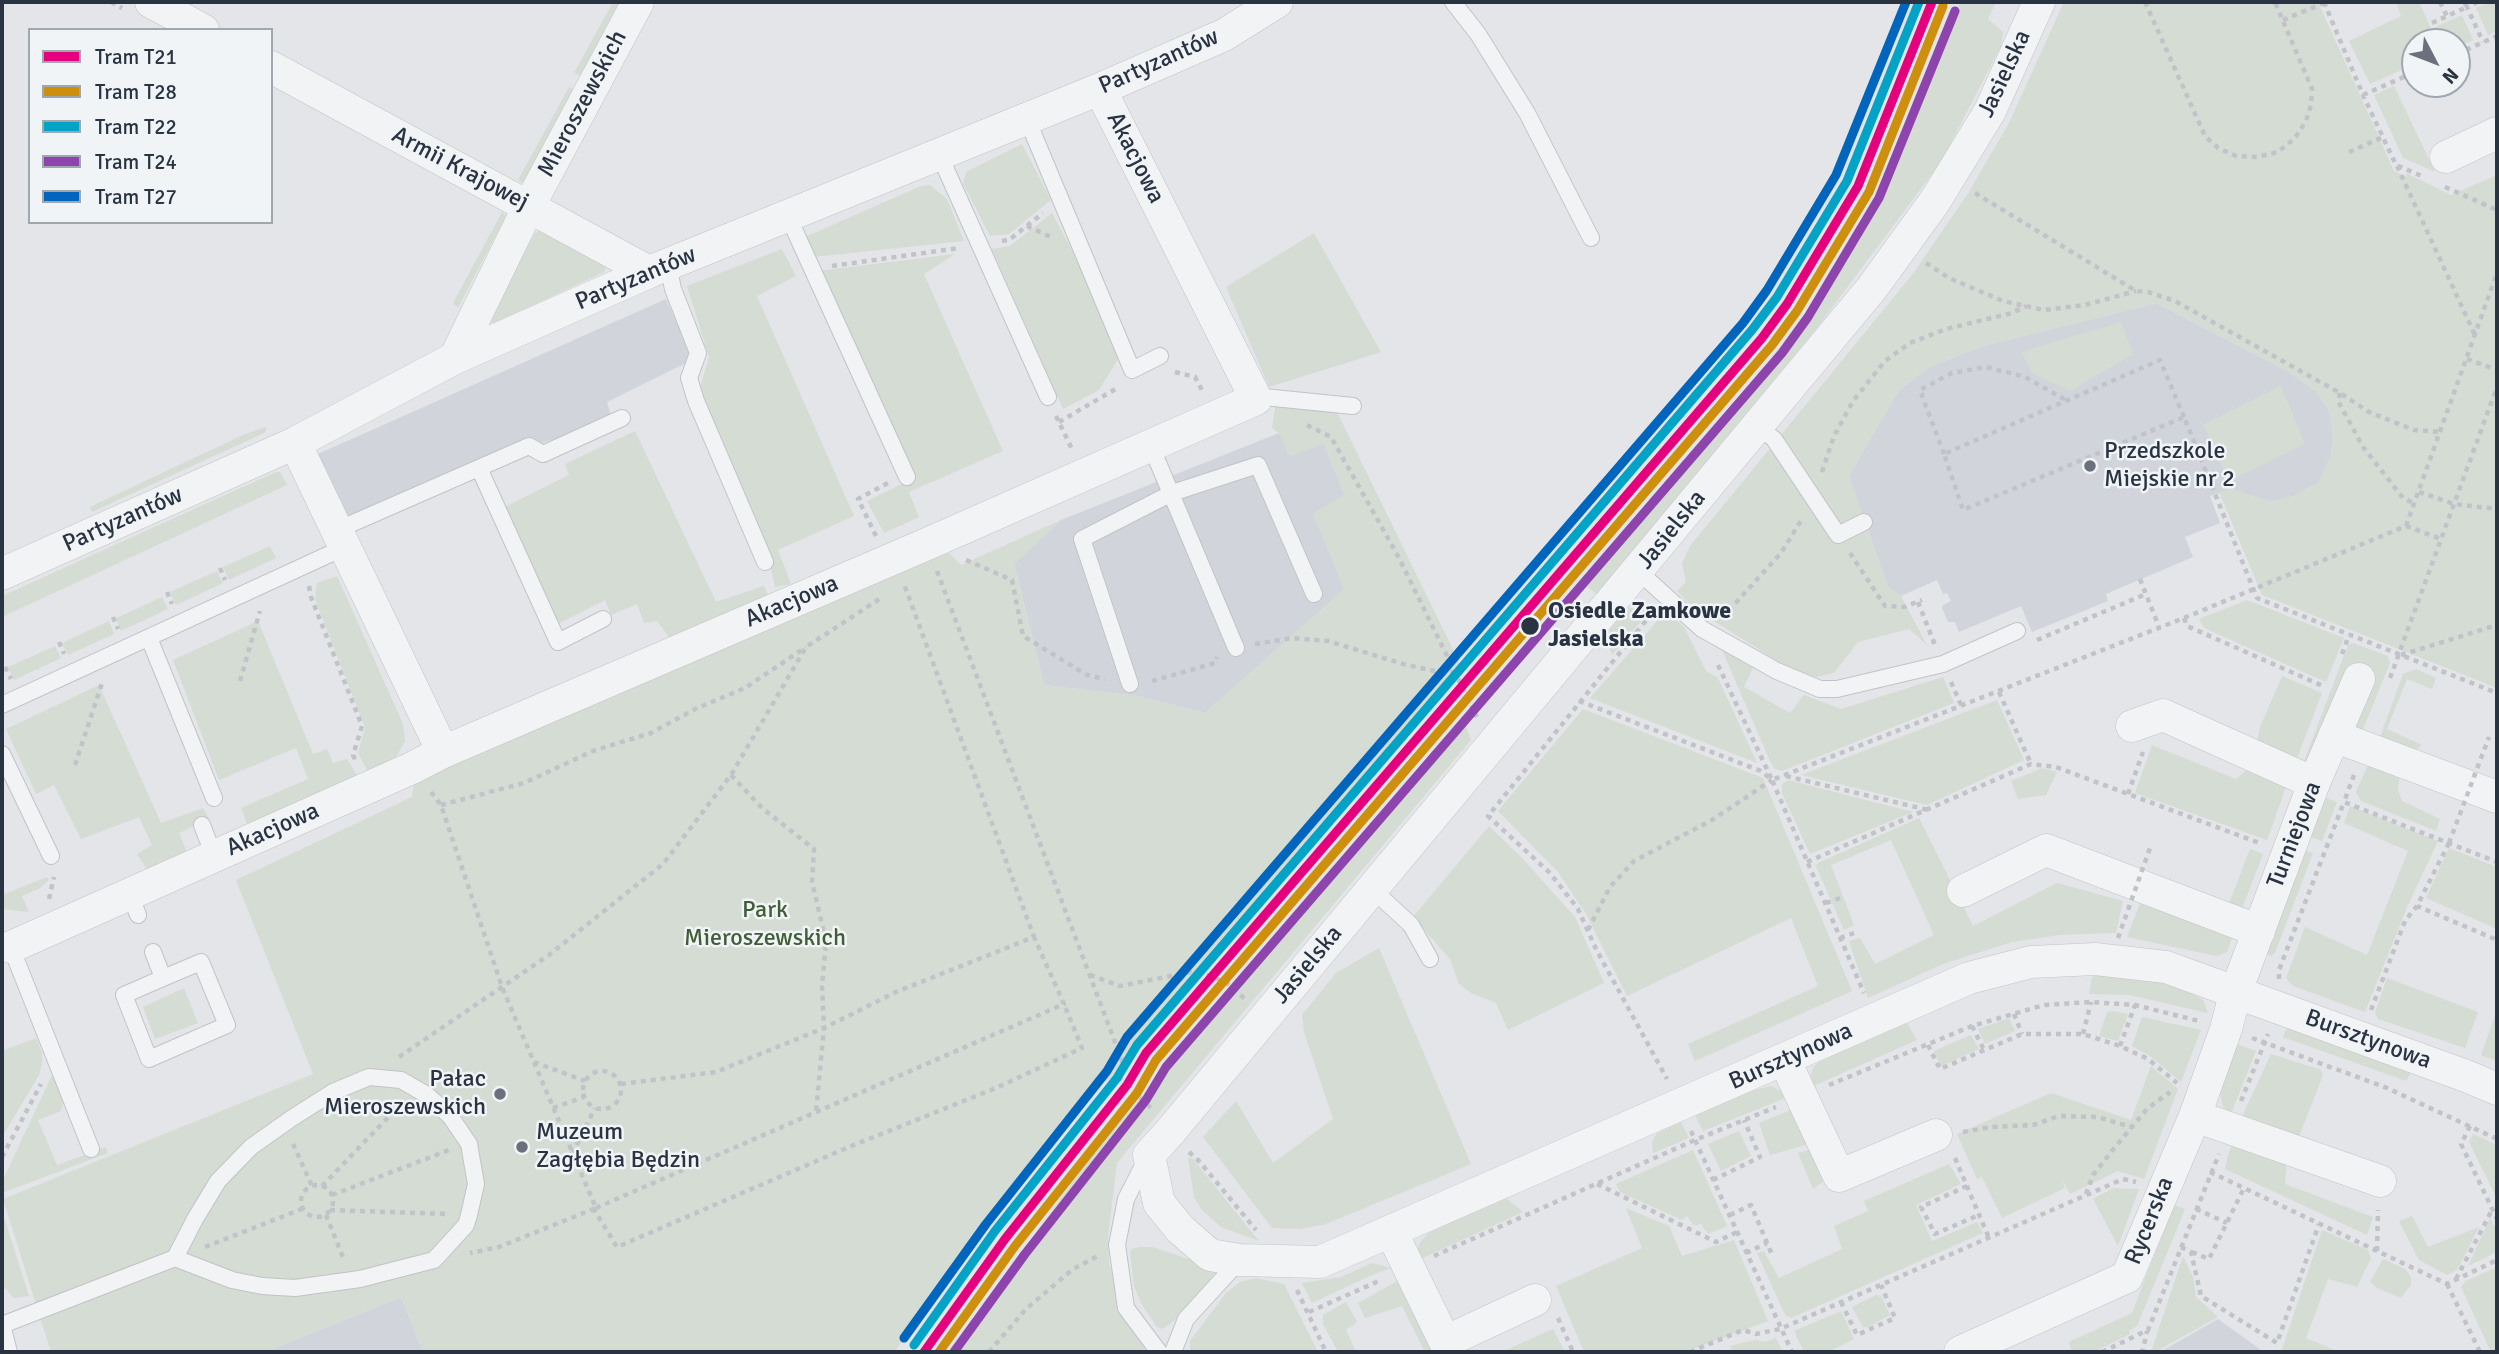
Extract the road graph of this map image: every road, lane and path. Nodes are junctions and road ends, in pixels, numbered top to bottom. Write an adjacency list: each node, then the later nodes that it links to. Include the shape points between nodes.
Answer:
1 (151, 2): 15 (street)
2 (638, 2): 32 (street, Mieroszewskich)
3 (1277, 2): 21 (street, Partyzantów, via 1224,35)
4 (1453, 2): 35 (lane, via 1527,113)
5 (2039, 2): 59 (street, Jasielska, via 1990,111 1935,201 1872,288)
6 (2145, 2): 13 (path, via 2204,136 2236,156 2278,152 2306,121 2312,89)
7 (2275, 2): 13 (path)
8 (2324, 2): 13 (path); 22 (path)
9 (2440, 2): 12 (path)
10 (2478, 2): 11 (path)
11 (2466, 4): 12 (path); 17 (path)
12 (2446, 16): 14 (path)
13 (2283, 20)
14 (2432, 23)
15 (199, 28)
16 (2497, 36): 17 (path)
17 (2483, 42): 18 (path)
18 (2471, 48)
19 (273, 68): 32 (street, Armii Krajowej)
20 (2401, 78): 22 (path)
21 (1100, 89): 23 (street, Partyzantów); 51 (street, Akacjowa)
22 (2363, 96): 25 (path)
23 (1027, 119): 27 (street, Partyzantów); 31 (lane)
24 (2497, 133): 28 (street)
25 (2383, 137): 26 (path); 29 (path)
26 (2349, 152)
27 (939, 154): 34 (street, Partyzantów); 36 (lane)
28 (2446, 156)
29 (2396, 165): 33 (path); 43 (path)
30 (1967, 188): 41 (path)
31 (1061, 199): 36 (path, via 1009,240); 47 (lane)
32 (529, 206): 38 (street, Armii Krajowej); 45 (street, Mieroszewskich)
33 (2497, 211)
34 (788, 216): 38 (street, Partyzantów); 39 (lane)
35 (1591, 237)
36 (980, 244): 39 (path); 52 (lane)
37 (1919, 258): 42 (path, via 1949,278)
38 (659, 268): 45 (street, Partyzantów); 81 (lane, via 673,289 698,354 690,378 696,401)
39 (811, 268): 66 (lane)
40 (2497, 273): 43 (path)
41 (2136, 291): 42 (path, via 2085,305 2043,310); 50 (path, via 2175,301)
42 (2026, 306): 69 (path, via 1910,343 1885,361 1846,412)
43 (2475, 335): 46 (path)
44 (1160, 356): 47 (lane)
45 (455, 358): 61 (street, Partyzantów)
46 (2466, 359): 48 (path); 60 (path)
47 (1132, 370): 57 (path, via 1119,387)
48 (2497, 370)
49 (2497, 387): 71 (path)
50 (2340, 393): 60 (path, via 2369,412 2414,430); 70 (path, via 2338,401 2364,447 2403,498)
51 (1254, 396): 54 (lane); 62 (street, Akacjowa, via 1256,400)
52 (1048, 397): 57 (path)
53 (2067, 401): 55 (path, via 2160,360); 64 (path); 64 (path, via 2025,377 1986,367 1952,373 1920,390)
54 (1353, 407)
55 (2183, 417): 64 (path, via 1963,510); 87 (path)
56 (622, 418): 65 (lane, via 542,454 529,446)
57 (1059, 422): 63 (path)
58 (1306, 425): 103 (path, via 1331,437)
59 (1757, 426): 69 (lane, via 1774,439); 82 (street, Jasielska)
60 (2440, 432): 67 (path)
61 (295, 443): 78 (street); 83 (street, Partyzantów)
62 (1151, 446): 68 (lane); 80 (street, Akacjowa)
63 (1074, 453)
64 (1944, 454)
65 (478, 468): 78 (lane); 93 (lane, via 558,642)
66 (907, 477)
67 (2419, 492): 70 (path); 71 (path)
68 (1172, 493): 88 (lane, via 1258,465); 100 (lane); 106 (lane, via 1082,539)
69 (1812, 497): 77 (lane); 96 (path, via 1781,553)
70 (2415, 504): 76 (path)
71 (2454, 504): 73 (path); 79 (path)
72 (862, 507): 75 (path)
73 (2497, 509)
74 (1864, 522): 77 (lane)
75 (872, 526)
76 (2406, 526): 79 (path); 87 (path)
77 (1838, 535): 102 (path, via 1885,606 1904,607 1920,601)
78 (341, 539): 98 (lane); 118 (street)
79 (2441, 539): 101 (path)
80 (927, 544): 106 (path, via 1012,580 1023,636 1087,675); 118 (street, Akacjowa); 160 (path)
81 (765, 562)
82 (1638, 571): 96 (lane); 144 (street, Jasielska)
83 (2, 574)
84 (2140, 579): 89 (path)
85 (904, 584): 152 (path)
86 (297, 587): 122 (path, via 309,582 362,726 353,755)
87 (2253, 588): 92 (path); 101 (path, via 2257,598)
88 (1314, 594)
89 (2146, 594): 95 (path); 97 (path, via 2035,641)
90 (884, 596): 99 (path)
91 (250, 608): 105 (path, via 262,603)
92 (2184, 618): 95 (path); 108 (path, via 2187,626)
93 (603, 620)
94 (2497, 625): 101 (path)
95 (2159, 627): 109 (path)
96 (1708, 633): 102 (lane, via 1819,689 1837,689); 128 (path)
97 (2022, 635): 102 (lane)
98 (149, 638): 112 (lane); 132 (lane)
99 (806, 647): 125 (path); 134 (path, via 745,688 651,733 593,751 524,783)
100 (1236, 648): 103 (path, via 1292,638 1328,641 1403,664); 106 (path, via 1218,651 1215,663)
101 (2399, 655): 107 (path); 110 (path)
102 (1943, 664): 113 (path)
103 (1456, 672): 114 (path, via 1476,718 1481,713)
104 (93, 681): 121 (path, via 105,675)
105 (240, 681)
106 (1130, 684)
107 (2372, 684): 115 (street, Turniejowa)
108 (2328, 689)
109 (1999, 692): 113 (path); 120 (path)
110 (2497, 694)
111 (1579, 701): 128 (path, via 1761,771)
112 (2, 705)
113 (1962, 707): 126 (path)
114 (1484, 720)
115 (2334, 736): 129 (street, Turniejowa); 131 (street)
116 (2488, 737): 137 (path, bridge)
117 (2137, 738): 129 (street, via 2163,715); 130 (path)
118 (443, 751): 123 (street, Akacjowa)
119 (2, 754): 140 (lane)
120 (2031, 764): 130 (path, via 2056,767); 135 (path)
121 (75, 765)
122 (359, 767)
123 (412, 768): 134 (path); 141 (street, Akacjowa)
124 (1522, 772): 149 (path, via 1488,816 1550,873)
125 (731, 775): 163 (path, via 663,864); 174 (path, via 762,808 814,849 812,881 826,942)
126 (1784, 775): 128 (path); 135 (path)
127 (2353, 778): 133 (path)
128 (1772, 780): 142 (path); 149 (path, via 1712,820 1634,861 1610,887)
129 (2314, 782): 150 (street, Turniejowa)
130 (2128, 794): 139 (path)
131 (2497, 797)
132 (214, 798)
133 (2344, 802): 137 (path); 159 (path)
134 (441, 805): 163 (path)
135 (1928, 810): 142 (path)
136 (202, 825): 141 (lane)
137 (2449, 843): 143 (path); 148 (path)
138 (2150, 848): 154 (path, bridge)
139 (2270, 848)
140 (51, 856)
141 (214, 856): 156 (street, Akacjowa, via 134,904)
142 (1807, 862): 147 (path)
143 (2497, 862)
144 (1372, 889): 158 (lane, via 1411,925); 210 (street, Jasielska)
145 (1963, 891): 150 (street, via 2046,850)
146 (1840, 898): 147 (path)
147 (1826, 903): 153 (path)
148 (2417, 906): 155 (path); 171 (path, via 2405,921)
149 (1588, 930): 193 (path)
150 (2259, 931): 164 (street, Turniejowa)
151 (1854, 933): 153 (path)
152 (1034, 937): 166 (path); 174 (path, via 896,992)
153 (1840, 938): 162 (path)
154 (2118, 938)
155 (2497, 940)
156 (11, 947): 184 (lane)
157 (153, 952): 161 (lane)
158 (1430, 959)
159 (2282, 961)
160 (1089, 975): 167 (path, via 1120,986 1191,972 1228,984); 197 (path, via 1124,1066 1120,1079)
161 (163, 978): 161 (lane, via 201,962 227,1025 149,1059 124,995)
162 (1860, 983)
163 (502, 987): 183 (path); 185 (path)
164 (2235, 993): 169 (street, Bursztynowa); 182 (street, Bursztynowa, via 2166,967 2095,959 2031,962 1969,978); 190 (street, Rycerska, via 2226,1029)
165 (2091, 1002): 168 (path); 170 (path, via 2044,1005); 176 (path)
166 (1064, 1004): 196 (path); 224 (path, via 1083,1048 996,1088 617,1247)
167 (1251, 1005)
168 (2135, 1005): 172 (path); 180 (path)
169 (2278, 1007): 178 (path); 189 (street, Bursztynowa)
170 (2014, 1014): 173 (path); 175 (path)
171 (2367, 1020)
172 (2207, 1023)
173 (1972, 1026): 179 (path); 181 (path)
174 (824, 1028): 187 (path, via 716,1072); 196 (path)
175 (2022, 1034): 176 (path); 181 (path)
176 (2083, 1034): 180 (path)
177 (2239, 1034): 178 (path)
178 (2264, 1043): 200 (path, via 2387,1088); 202 (path)
179 (1928, 1045): 181 (path, via 1940,1069); 192 (path)
180 (2120, 1046): 190 (path, via 2148,1059)
181 (1984, 1050)
182 (1784, 1059): 192 (street); 193 (street, Bursztynowa)
183 (534, 1062): 186 (path); 194 (path)
184 (58, 1065): 207 (lane); 211 (path, via 48,1070)
185 (369, 1077): 188 (lane, via 401,1080); 199 (lane, via 333,1092)
186 (585, 1081): 187 (path, via 594,1072 607,1071); 191 (path)
187 (621, 1084): 195 (path, via 617,1102 607,1109)
188 (415, 1089): 206 (lane, via 450,1116); 220 (path)
189 (2497, 1089)
190 (2186, 1096): 201 (path, via 2147,1109); 202 (street); 270 (street, Rycerska, via 2127,1278)
191 (584, 1097): 194 (path); 195 (path)
192 (1801, 1097): 198 (path); 203 (street, via 1839,1176)
193 (1680, 1106): 205 (path); 236 (street, Bursztynowa)
194 (553, 1108): 209 (path)
195 (595, 1108): 209 (path)
196 (816, 1112): 224 (path)
197 (1159, 1117)
198 (1744, 1120): 205 (path); 214 (path, via 1760,1157)
199 (284, 1124): 219 (path); 247 (lane, via 251,1147 218,1181)
200 (2470, 1126): 204 (path); 227 (path, via 2461,1144)
201 (2132, 1127): 203 (path, via 2097,1117 2059,1116 2034,1125); 223 (path, via 2093,1175)
202 (2230, 1128): 215 (street)
203 (1937, 1136): 218 (path)
204 (2497, 1139)
205 (1695, 1140): 214 (path); 217 (path)
206 (468, 1143): 222 (path); 230 (lane, via 476,1184)
207 (91, 1149)
208 (1188, 1152): 239 (path)
209 (572, 1154): 224 (path)
210 (1149, 1154): 241 (lane, via 1126,1199); 249 (street, Bursztynowa, via 1159,1203 1180,1229 1210,1255)
211 (2, 1157)
212 (2216, 1161): 213 (path)
213 (2211, 1173): 221 (path); 226 (path)
214 (1713, 1180): 231 (path)
215 (2377, 1180): 243 (path)
216 (2140, 1183): 223 (path, via 2123,1179)
217 (1597, 1184): 237 (path, via 1716,1242); 251 (path)
218 (1967, 1185): 232 (path); 232 (path, via 1921,1207 1935,1234)
219 (312, 1186): 220 (path); 225 (path, via 300,1199)
220 (322, 1186): 222 (path)
221 (2244, 1188): 234 (path); 235 (path)
222 (332, 1195): 228 (path)
223 (2086, 1195): 238 (path)
224 (594, 1208): 248 (path, via 499,1247)
225 (303, 1209): 229 (path, via 311,1217); 247 (path)
226 (2197, 1209): 234 (path); 242 (path)
227 (2492, 1209): 233 (path); 252 (path)
228 (330, 1210): 229 (path); 230 (path)
229 (326, 1215): 253 (path)
230 (469, 1215): 248 (lane, via 466,1225)
231 (1729, 1215): 237 (path); 240 (path, via 1751,1205)
232 (1979, 1215): 238 (path)
233 (2497, 1219)
234 (2227, 1223): 244 (path, via 2209,1259)
235 (2319, 1224): 243 (path); 244 (path, via 2277,1343 2201,1296)
236 (1391, 1231): 249 (street, Bursztynowa, via 1320,1262); 251 (street)
237 (1737, 1232): 245 (path)
238 (1989, 1238): 257 (path)
239 (1264, 1240)
240 (1767, 1243): 245 (path); 246 (path)
241 (1117, 1245): 264 (path, via 1073,1269 1026,1309); 265 (lane, via 1126,1308)
242 (2181, 1247): 244 (path); 262 (path)
243 (2378, 1251): 255 (path)
244 (2191, 1252)
245 (1746, 1253): 261 (path)
246 (1773, 1256)
247 (175, 1258): 253 (lane, via 262,1286 295,1288); 263 (lane, via 2,1325)
248 (434, 1260): 253 (lane)
249 (1240, 1260): 266 (lane, via 1186,1319)
250 (2497, 1260): 252 (path)
251 (1410, 1267): 258 (street, via 1445,1342)
252 (2456, 1279): 255 (path)
253 (352, 1281)
254 (1371, 1284): 260 (path)
255 (2447, 1284): 273 (path)
256 (1294, 1285): 260 (path)
257 (1881, 1285): 259 (path); 259 (path, via 1895,1318 1883,1324 1857,1335)
258 (1535, 1300)
259 (1842, 1302): 261 (path)
260 (1309, 1312): 267 (path)
261 (1780, 1329): 268 (path, via 1756,1334 1743,1330); 269 (path)
262 (2148, 1330): 271 (path); 272 (path)
263 (9, 1352)
264 (989, 1352)
265 (1160, 1352)
266 (1173, 1352)
267 (1326, 1352)
268 (1690, 1352)
269 (1792, 1352)
270 (1960, 1352)
271 (2102, 1352)
272 (2140, 1352)
273 (2480, 1352)

